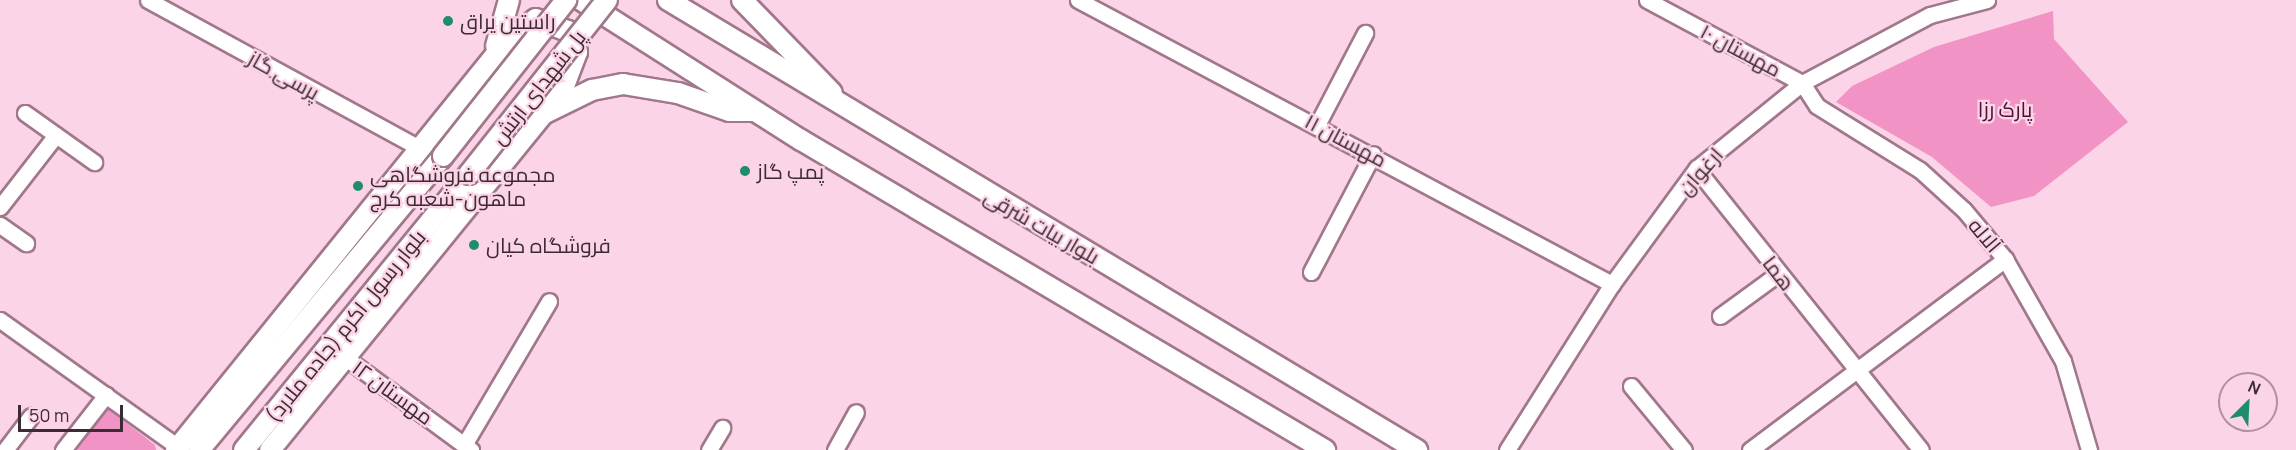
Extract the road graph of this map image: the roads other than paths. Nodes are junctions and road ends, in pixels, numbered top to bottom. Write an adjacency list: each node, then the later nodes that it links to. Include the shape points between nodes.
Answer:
1 (148, 0): 20 (street, پرسی گاز)
2 (509, 0): 12 (main road, via 505,26)
3 (566, 0): 22 (main road, پل شهدای ارتش, bridge)
4 (581, 0): 14 (main road)
5 (607, 0): 24 (main road, پل شهدای ارتش, bridge)
6 (668, 0): 17 (main road, بلوار بیات شرقی)
7 (742, 0): 17 (main road)
8 (1078, 0): 18 (street, مهستان ۱۱)
9 (1647, 0): 13 (street, مهستان ۱۰)
10 (1987, 0): 13 (street, ارغوان, via 1930,15)
11 (1365, 33): 18 (street)
12 (485, 69): 16 (main road, via 507,41 536,19 568,31 577,52 572,69); 20 (main road)
13 (1802, 83): 29 (street, آلاله, via 1817,106 1840,124 1920,170 1964,210); 32 (street, ارغوان, via 1697,168)
14 (754, 111): 16 (main road, via 729,111 678,93 623,84 591,90); 52 (main road)
15 (25, 113): 19 (street)
16 (543, 114): 36 (main road)
17 (860, 120): 53 (main road, بلوار بیات شرقی)
18 (1317, 125): 21 (street, مهستان ۱۱)
19 (56, 135): 23 (street); 26 (street)
20 (421, 149): 44 (main road)
21 (1373, 154): 30 (street); 32 (street, مهستان ۱۱)
22 (443, 156): 47 (main road, بلوار رسول اکرم (جاده ملارد))
23 (94, 162)
24 (469, 174): 48 (main road, بلوار رسول اکرم (جاده ملارد))
25 (1703, 177): 31 (street, هما)
26 (0, 207)
27 (0, 225): 28 (street)
28 (26, 243)
29 (2005, 259): 37 (street); 58 (street, آلاله, via 2063,361)
30 (1311, 272)
31 (1779, 273): 34 (street); 37 (street, هما)
32 (1612, 284): 54 (street, ارغوان)
33 (549, 301): 43 (street)
34 (1720, 316)
35 (0, 320): 39 (street)
36 (343, 356): 43 (street, مهستان ۱۲); 49 (main road)
37 (1854, 368): 56 (street); 57 (street, هما)
38 (1631, 386): 55 (street)
39 (106, 395): 44 (street); 46 (street)
40 (856, 412): 51 (street)
41 (31, 416): 45 (street)
42 (722, 428): 50 (street)
43 (468, 447)
44 (177, 448)
45 (5, 450)
46 (63, 450)
47 (199, 450)
48 (244, 450)
49 (270, 450)
50 (709, 450)
51 (835, 450)
52 (1325, 450)
53 (1417, 450)
54 (1507, 450)
55 (1684, 450)
56 (1750, 450)
57 (1921, 450)
58 (2089, 450)

